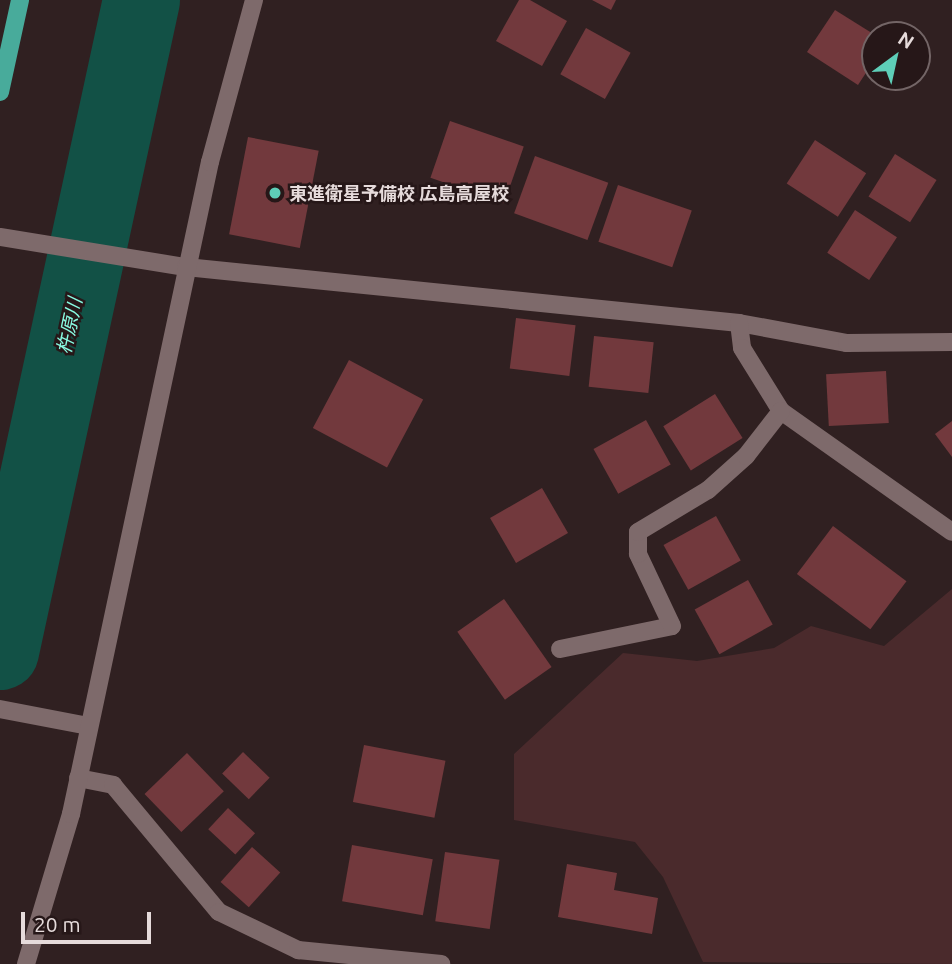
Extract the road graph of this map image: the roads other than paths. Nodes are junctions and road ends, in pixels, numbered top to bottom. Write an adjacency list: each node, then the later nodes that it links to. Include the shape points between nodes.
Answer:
1 (20, 0): 3 (main road)
2 (254, 0): 5 (street)
3 (0, 92)
4 (0, 237): 5 (street)
5 (186, 267): 6 (street); 12 (street)
6 (739, 323): 7 (street, via 847,343); 8 (street, via 742,348)
7 (952, 342)
8 (781, 411): 9 (street); 10 (street, via 746,456 708,490 638,532 638,554 672,626)
9 (952, 532)
10 (560, 649)
11 (0, 709): 12 (street)
12 (88, 726): 13 (street)
13 (78, 778): 14 (street); 15 (street, via 113,785 219,912 298,950)
14 (26, 964)
15 (441, 964)

